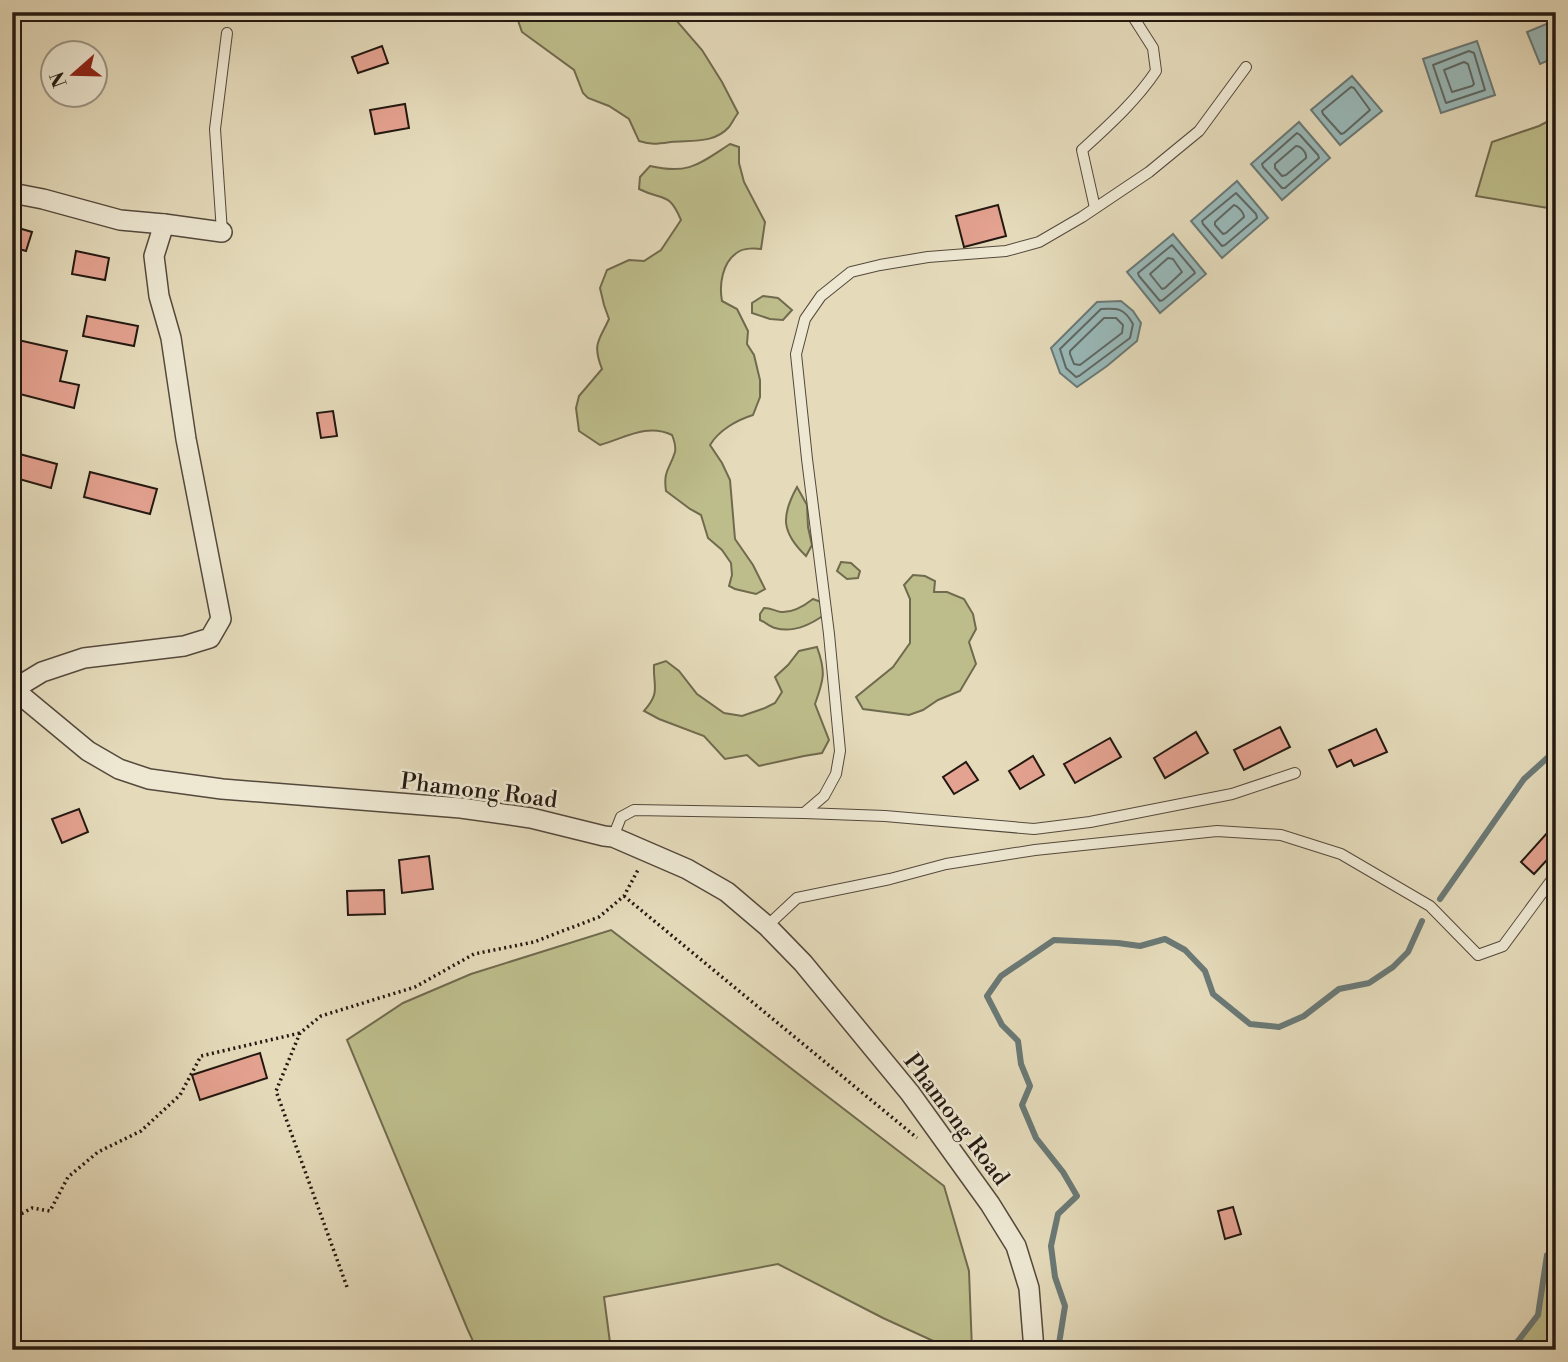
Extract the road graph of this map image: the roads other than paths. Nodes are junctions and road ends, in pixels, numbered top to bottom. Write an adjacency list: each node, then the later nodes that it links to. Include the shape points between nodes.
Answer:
1 (1130, 12): 5 (lane, via 1153,48 1156,71 1144,89 1082,150)
2 (227, 33): 7 (lane, via 215,129)
3 (1246, 67): 5 (lane, via 1199,131)
4 (12, 193): 6 (street, via 120,220)
5 (1095, 208): 10 (lane, via 1039,243 850,272 821,296 806,319 796,354 840,751 836,774 824,796)
6 (164, 224): 7 (street); 8 (street, via 154,256 159,296 171,338 221,619 210,638 184,646 83,659 42,672)
7 (222, 232)
8 (13, 689): 11 (street, Phamong Road, via 88,751 149,779 461,808)
9 (1294, 773): 10 (lane, via 1232,794 1034,829)
10 (804, 813): 11 (lane, via 634,810 621,817)
11 (613, 836): 13 (street, Phamong Road, via 688,869 727,892)
12 (1556, 874): 13 (lane, via 1503,946 1478,955 1430,906 1341,854 1281,835 1217,831 946,864 797,898)
13 (767, 926): 14 (street, Phamong Road, via 910,1093 990,1204 1016,1246 1029,1288)
14 (1034, 1350)

